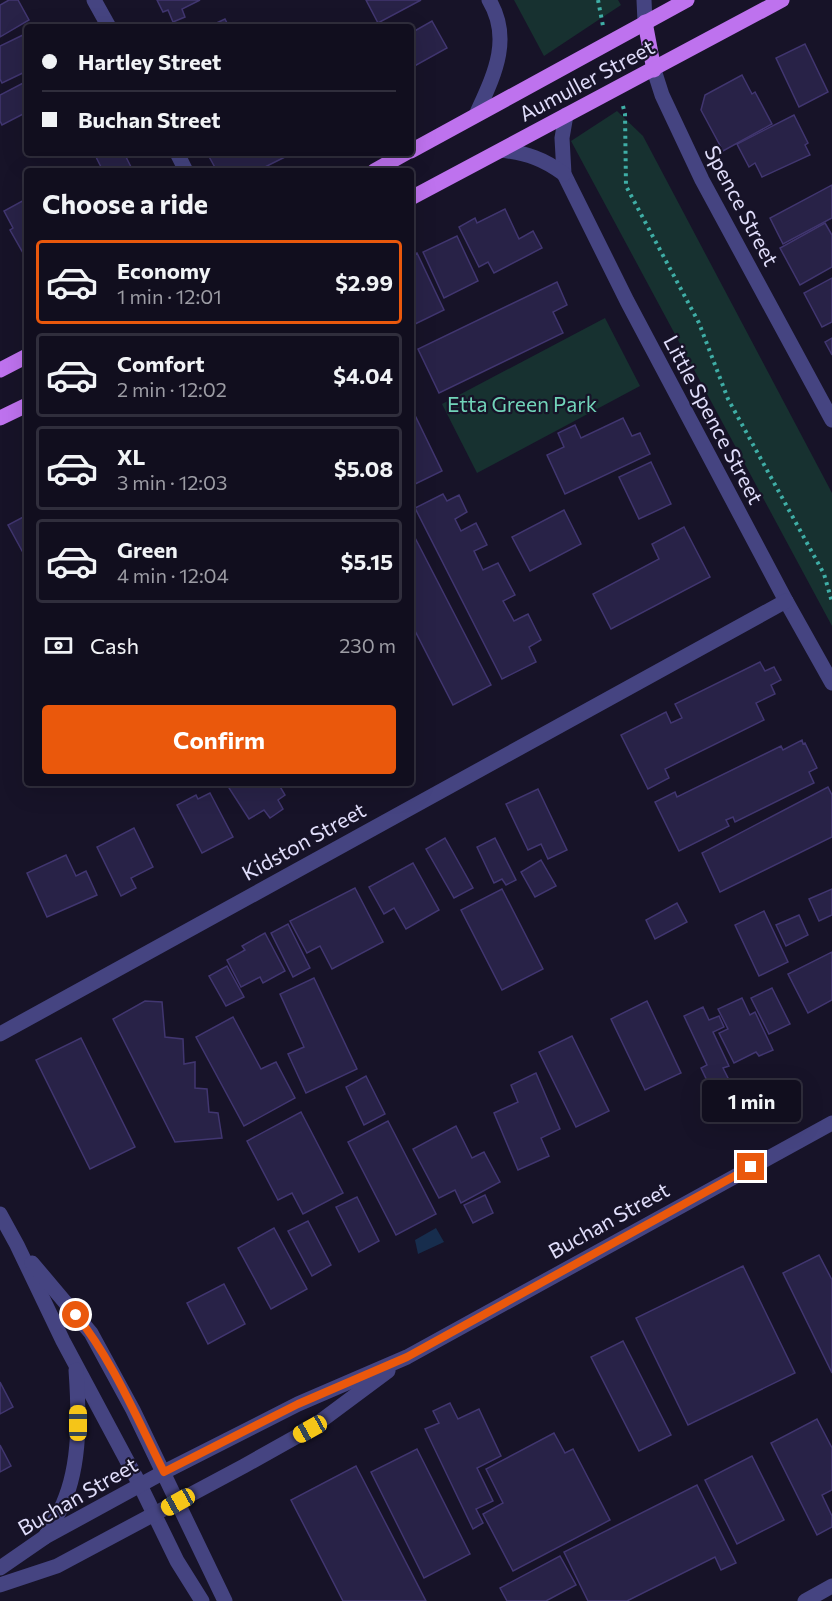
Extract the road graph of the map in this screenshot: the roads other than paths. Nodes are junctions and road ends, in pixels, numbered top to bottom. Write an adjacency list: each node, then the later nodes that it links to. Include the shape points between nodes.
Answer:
1 (94, 0): 7 (street)
2 (489, 0): 9 (street, via 499,24 501,45)
3 (644, 0): 6 (street, Spence Street)
4 (687, 0): 6 (main road, Aumuller Street)
5 (782, 0): 8 (main road, Aumuller Street)
6 (645, 22): 8 (main road, Spence Street); 9 (main road, Aumuller Street)
7 (107, 24)
8 (654, 70): 10 (main road, Aumuller Street); 21 (street, Spence Street, via 702,180)
9 (476, 115): 11 (main road, Aumuller Street)
10 (566, 115): 12 (main road, Aumuller Street); 15 (street, Little Spence Street, via 562,144)
11 (414, 148)
12 (501, 150): 15 (street, via 532,155); 16 (main road, Aumuller Street)
13 (401, 156): 14 (main road)
14 (379, 168)
15 (564, 174): 22 (street, Little Spence Street)
16 (414, 196)
17 (24, 358): 18 (main road)
18 (0, 370)
19 (24, 406): 20 (main road)
20 (0, 418)
21 (832, 420)
22 (786, 601): 23 (street, Little Spence Street); 24 (street, Kidston Street)
23 (832, 683)
24 (0, 1034)
25 (832, 1123): 28 (street, Buchan Street)
26 (0, 1214): 27 (street)
27 (17, 1245): 29 (street); 30 (street, via 91,1333)
28 (407, 1357): 30 (street, Buchan Street, via 298,1404); 32 (street, Buchan Street, via 310,1429)
29 (75, 1364): 31 (street); 34 (street, via 78,1423 71,1477)
30 (164, 1472): 31 (street, Buchan Street); 32 (street)
31 (140, 1485): 33 (street); 34 (street, Buchan Street)
32 (178, 1502): 33 (street, Buchan Street); 39 (street)
33 (154, 1515): 36 (street, Buchan Street, via 57,1566); 38 (street)
34 (45, 1537): 35 (street, Buchan Street)
35 (0, 1568)
36 (0, 1585)
37 (832, 1586): 40 (street)
38 (202, 1601)
39 (225, 1601)
40 (805, 1601)

